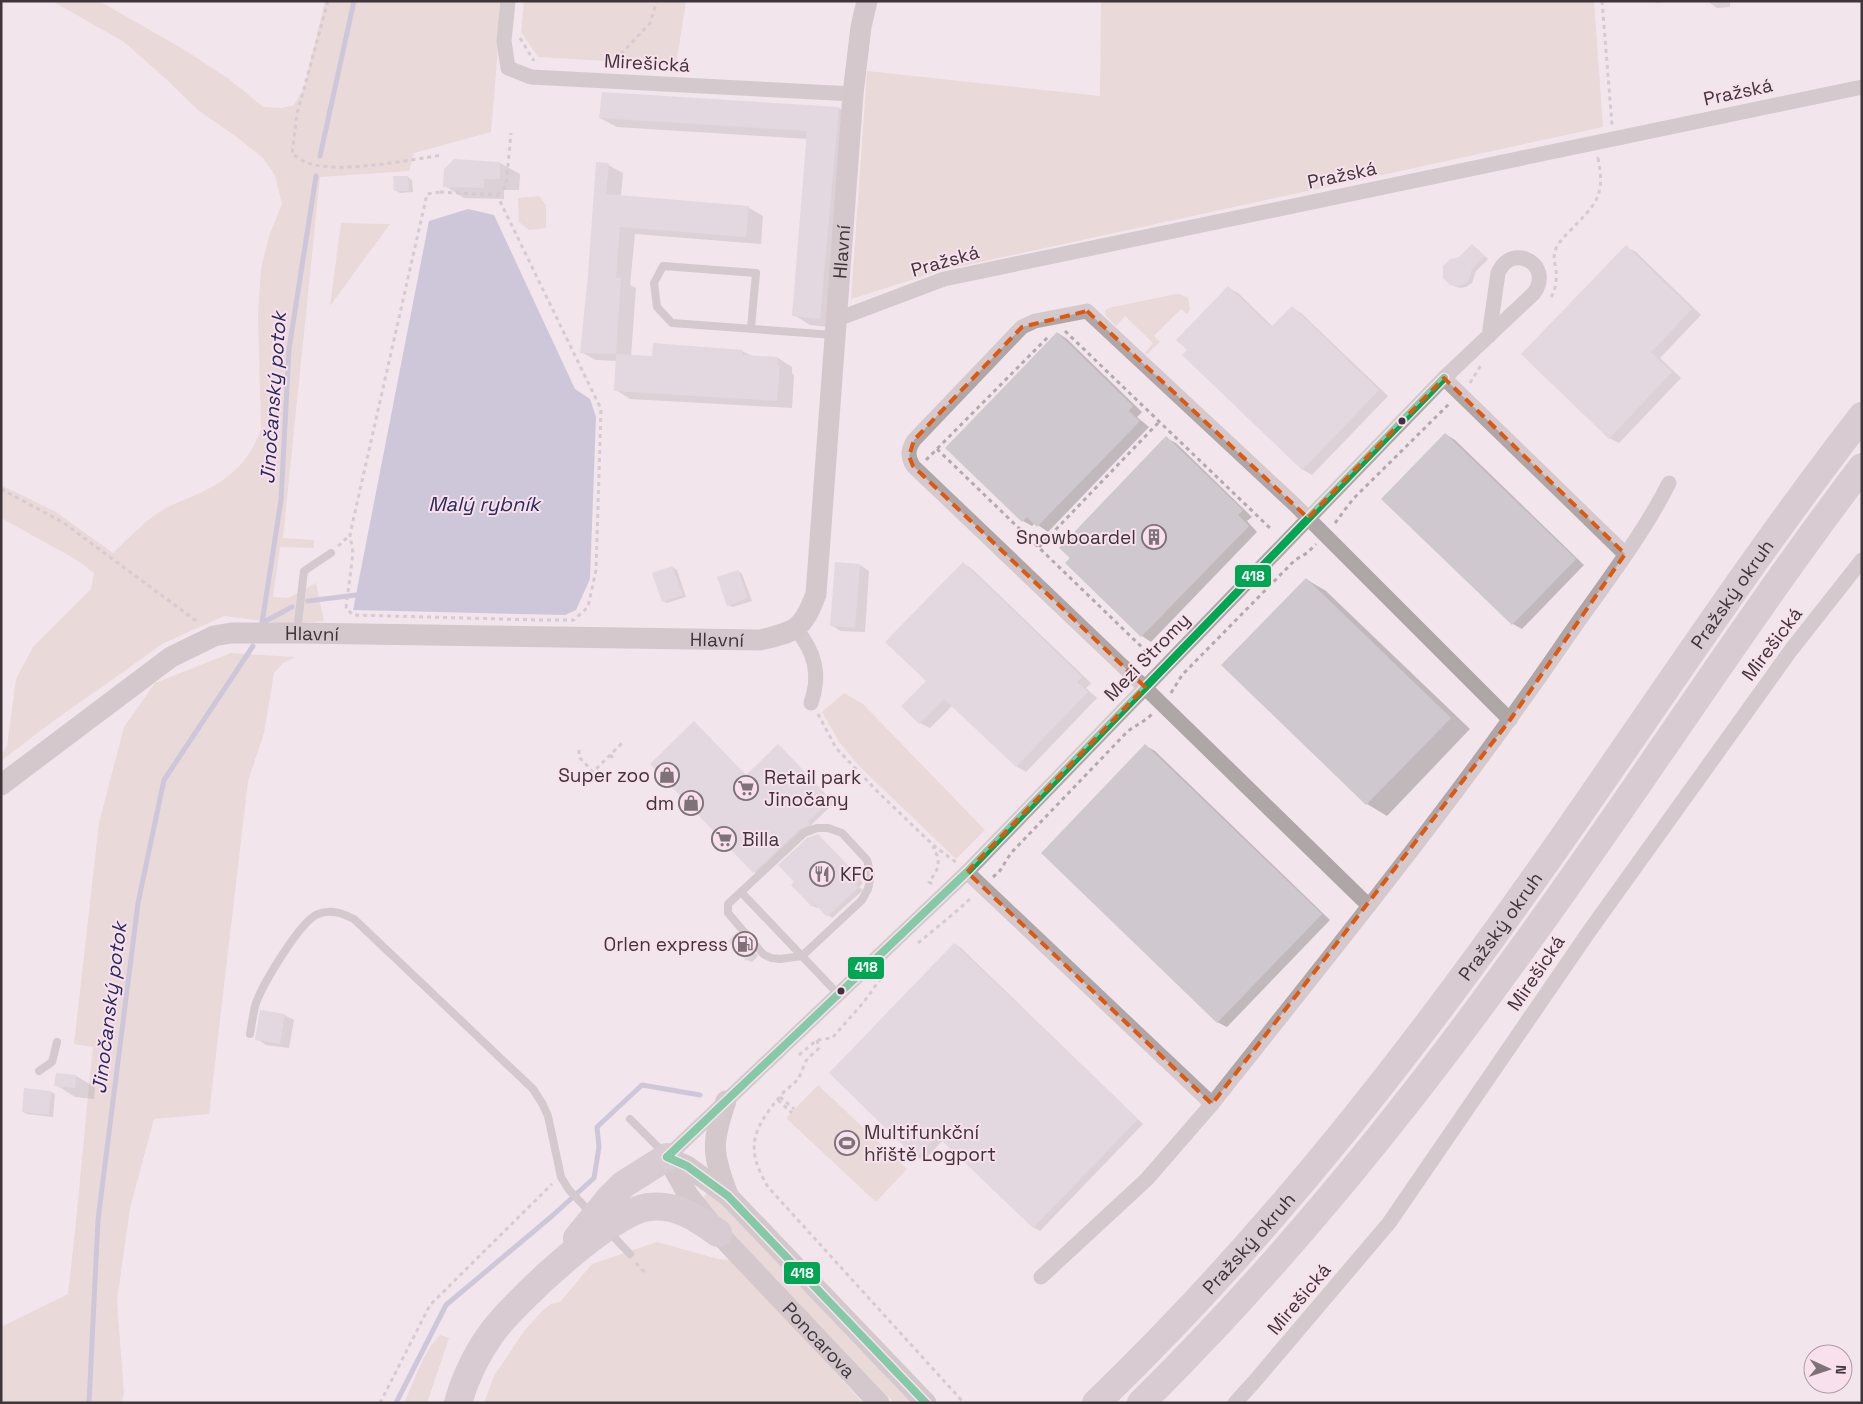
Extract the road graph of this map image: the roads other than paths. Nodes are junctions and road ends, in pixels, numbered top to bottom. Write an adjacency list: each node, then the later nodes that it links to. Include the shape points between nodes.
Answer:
1 (508, 1): 4 (street, Mirešická, via 504,42 508,68 531,77)
2 (867, 1): 4 (street, Hlavní)
3 (1862, 87): 6 (street, Pražská, via 944,279)
4 (852, 94): 6 (street, Hlavní)
5 (750, 328): 5 (lane, via 756,273 663,266 654,284 657,307 672,323); 6 (lane)
6 (835, 328): 16 (street, Hlavní, via 816,594 808,614)
7 (1489, 336): 7 (street, Mezi Stromy, via 1500,268 1509,260 1525,258 1538,269 1538,288); 8 (street, Mezi Stromy)
8 (1444, 378): 12 (street, Mezi Stromy); 14 (street)
9 (1862, 416): 38 (highway, Pražský okruh, via 1772,537 1560,843 1352,1123)
10 (1862, 467): 38 (highway, Pražský okruh, via 1776,584 1472,1018 1384,1132)
11 (1670, 483): 14 (street)
12 (1308, 518): 18 (street, Mezi Stromy); 18 (street, via 1087,311 1022,327 914,440 908,456 917,470); 20 (street)
13 (331, 553): 17 (lane, via 304,571)
14 (1625, 554): 20 (street)
15 (1862, 560): 45 (street, Mirešická, via 1786,658 1588,933 1389,1223)
16 (796, 629): 17 (street, Hlavní, via 760,640); 19 (street, via 812,652 817,672)
17 (297, 633): 21 (street, Hlavní, via 214,636 171,657)
18 (1145, 687): 22 (street, Mezi Stromy); 24 (street)
19 (811, 702)
20 (1510, 720): 24 (street)
21 (1, 785)
22 (967, 872): 26 (street, Mezi Stromy); 31 (street)
23 (741, 892): 25 (lane); 25 (lane, via 728,904 728,913 763,954 771,958); 25 (lane, via 804,833 828,828 842,833 867,860 868,889 862,900)
24 (1369, 906): 31 (street)
25 (802, 956): 26 (lane)
26 (835, 999): 30 (street, Mezi Stromy)
27 (250, 1034): 35 (lane, via 257,1001 275,966 306,923 322,913 342,913 354,920 533,1090 548,1116 561,1177)
28 (57, 1042): 29 (lane, via 52,1062)
29 (39, 1072)
30 (726, 1100): 33 (street, Mezi Stromy); 34 (street, via 718,1124 714,1154)
31 (1212, 1104): 39 (street, via 1148,1179)
32 (630, 1119): 33 (lane)
33 (667, 1157): 34 (street, via 687,1166); 35 (highway, via 624,1184); 36 (street, Poncarova, via 688,1195)
34 (728, 1196): 42 (street, Poncarova)
35 (594, 1216): 36 (highway, via 670,1207 687,1213); 37 (lane); 40 (highway, via 560,1264 491,1334 468,1374)
36 (718, 1234): 41 (street, Poncarova)
37 (630, 1254)
38 (1260, 1255): 43 (highway, Pražský okruh, via 1168,1330); 44 (highway, Pražský okruh, via 1210,1332)
39 (1041, 1277)
40 (458, 1403)
41 (879, 1403)
42 (926, 1403)
43 (1096, 1403)
44 (1141, 1403)
45 (1235, 1403)

